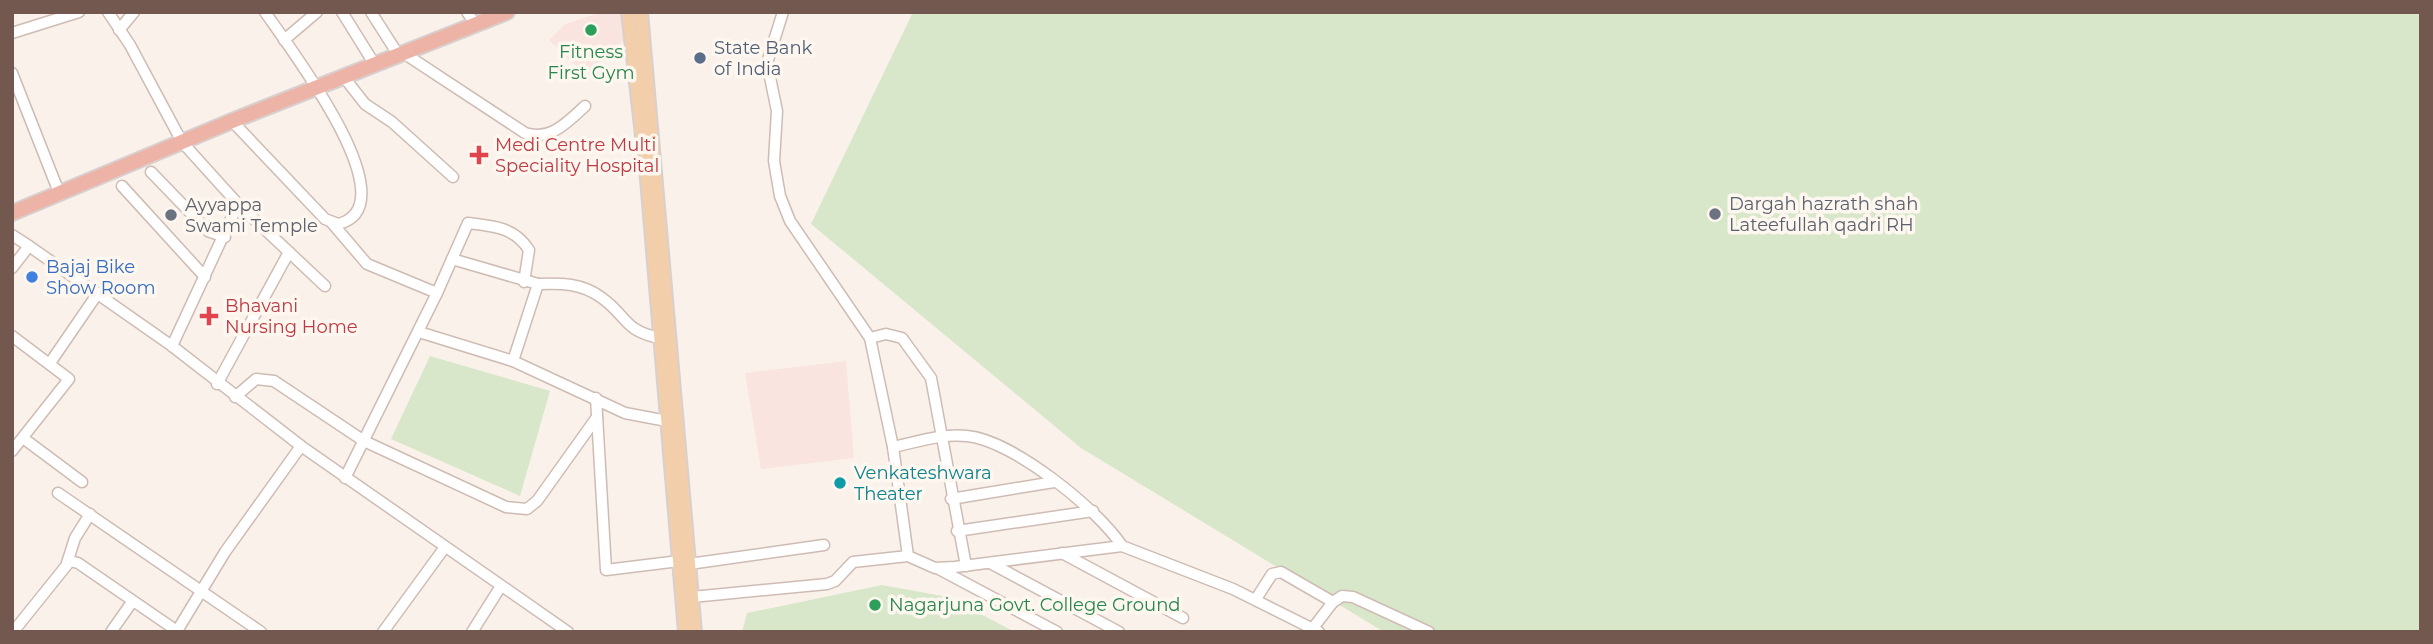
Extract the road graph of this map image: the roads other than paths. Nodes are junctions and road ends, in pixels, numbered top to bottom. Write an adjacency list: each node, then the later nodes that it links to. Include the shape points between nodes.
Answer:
1 (79, 12): 15 (street)
2 (108, 12): 14 (street)
3 (134, 12): 14 (street)
4 (265, 12): 16 (street)
5 (317, 12): 16 (street)
6 (342, 12): 18 (street)
7 (371, 12): 17 (street)
8 (467, 12): 13 (street)
9 (507, 12): 13 (highway)
10 (628, 12): 46 (main road)
11 (641, 12): 76 (main road)
12 (783, 12): 47 (street, via 767,62 777,111 774,161 780,196 790,221)
13 (476, 25): 17 (highway)
14 (120, 30): 24 (street)
15 (12, 33)
16 (284, 40): 21 (street)
17 (402, 55): 18 (highway); 22 (street, via 524,134 548,135)
18 (375, 65): 20 (highway)
19 (12, 73): 28 (street)
20 (343, 76): 21 (highway); 26 (street, via 365,104)
21 (316, 88): 23 (highway); 31 (street, via 362,180 363,194 352,216)
22 (585, 106)
23 (232, 121): 24 (highway); 31 (street)
24 (182, 142): 28 (highway); 29 (street)
25 (151, 172): 33 (street, via 208,232)
26 (453, 177)
27 (122, 186): 38 (street)
28 (60, 195): 30 (highway)
29 (238, 204): 33 (street); 35 (street)
30 (12, 213)
31 (332, 223): 43 (street, via 367,264)
32 (12, 235): 34 (street)
33 (225, 237): 38 (street)
34 (29, 246): 37 (street); 42 (street)
35 (289, 252): 41 (street); 51 (street)
36 (452, 259): 39 (street); 39 (street, via 468,223 513,232 529,250); 43 (street)
37 (12, 268)
38 (205, 277): 48 (street)
39 (524, 282): 40 (street)
40 (538, 284): 46 (street, via 565,282 593,292 634,331); 49 (street)
41 (325, 286)
42 (98, 293): 48 (street); 50 (street)
43 (438, 293): 44 (street)
44 (419, 332): 49 (street); 58 (street)
45 (12, 336): 50 (street)
46 (659, 338): 55 (main road)
47 (870, 338): 56 (street, via 898,336 913,350 931,378); 60 (street)
48 (172, 346): 51 (street)
49 (513, 361): 53 (street)
50 (50, 363): 57 (street, via 69,379)
51 (217, 384): 52 (street)
52 (235, 397): 58 (street, via 251,382 267,378); 59 (street)
53 (596, 398): 54 (street); 55 (street, via 625,413)
54 (597, 417): 58 (street, via 537,501 519,510); 76 (street, via 606,570)
55 (667, 421): 76 (main road)
56 (942, 437): 60 (street); 64 (street, via 969,436 992,442); 66 (street)
57 (23, 438): 61 (street); 63 (street)
58 (364, 441): 62 (street)
59 (301, 446): 62 (street); 81 (street)
60 (893, 447): 74 (street)
61 (12, 451)
62 (345, 478): 72 (street)
63 (82, 482)
64 (1054, 482): 66 (street); 67 (street)
65 (58, 493): 68 (street)
66 (951, 499): 69 (street)
67 (1093, 511): 69 (street); 71 (street)
68 (90, 514): 75 (street); 81 (street)
69 (957, 531): 78 (street)
70 (824, 545): 76 (street)
71 (1122, 546): 73 (street); 83 (street)
72 (445, 547): 80 (street); 93 (street)
73 (1061, 553): 77 (street); 86 (street)
74 (908, 556): 79 (street); 82 (street, via 853,562 827,584)
75 (67, 563): 85 (street, via 78,563); 90 (street)
76 (684, 563): 82 (main road); 95 (main road)
77 (992, 564): 78 (street); 98 (street)
78 (966, 566): 79 (street)
79 (935, 568): 97 (street)
80 (501, 586): 87 (street); 94 (street)
81 (202, 589): 89 (street); 92 (street)
82 (692, 597): 96 (main road)
83 (1256, 599): 84 (street, via 1277,571); 88 (street)
84 (1332, 601): 88 (street); 99 (street, via 1353,597)
85 (132, 602): 89 (street); 91 (street)
86 (1183, 618)
87 (562, 630)
88 (1316, 630)
89 (177, 631)
90 (13, 632)
91 (111, 632)
92 (261, 632)
93 (383, 632)
94 (472, 632)
95 (685, 632)
96 (695, 632)
97 (1057, 632)
98 (1119, 632)
99 (1429, 632)

